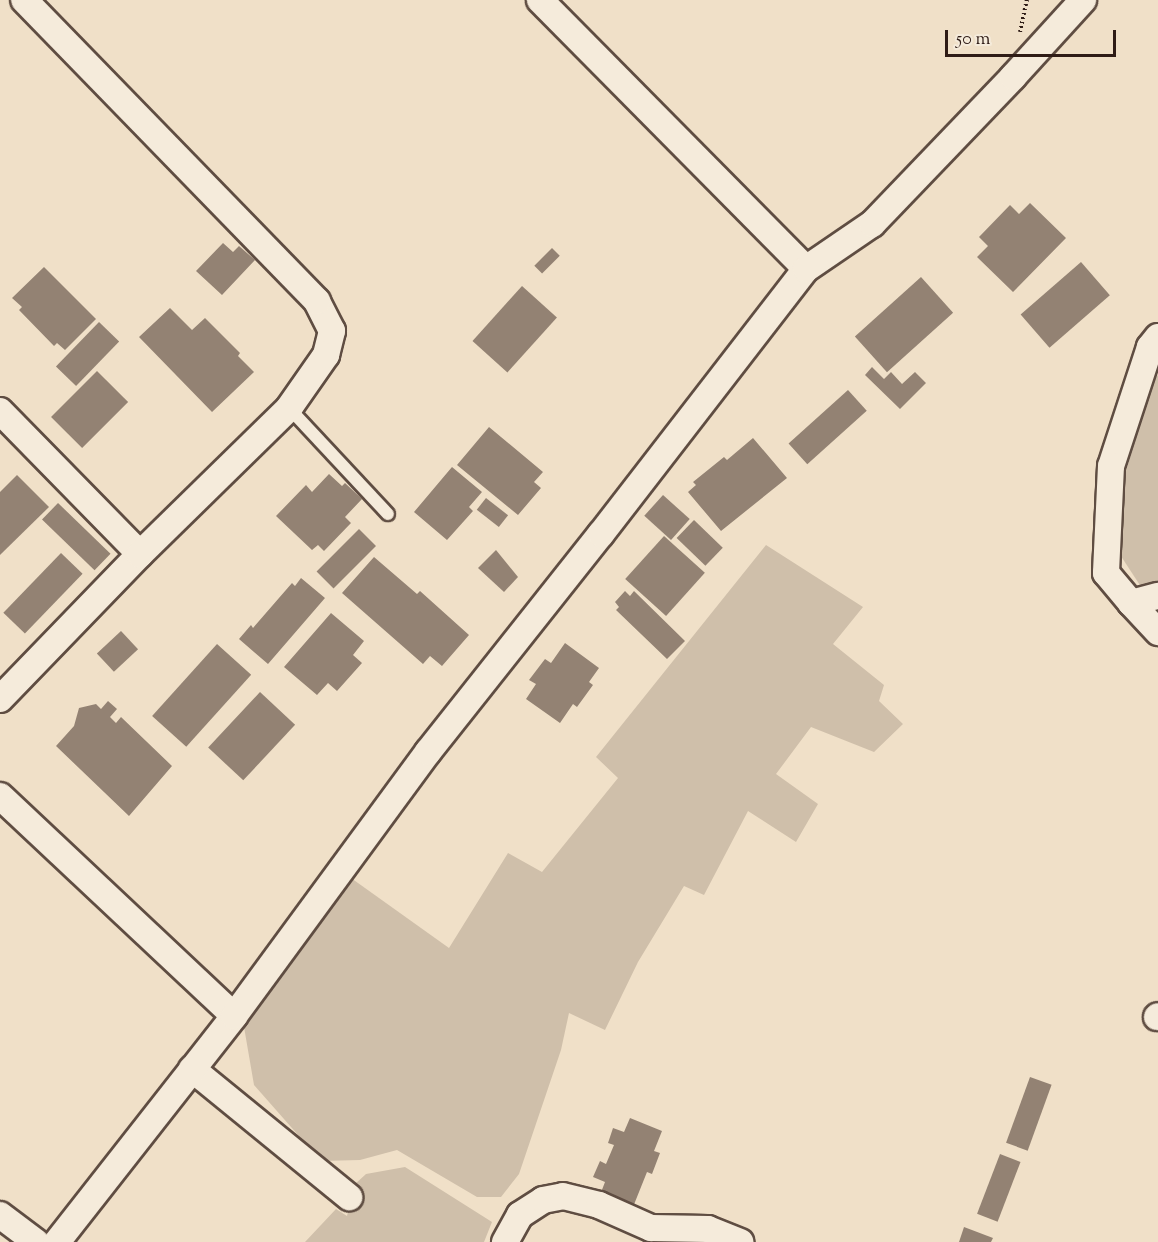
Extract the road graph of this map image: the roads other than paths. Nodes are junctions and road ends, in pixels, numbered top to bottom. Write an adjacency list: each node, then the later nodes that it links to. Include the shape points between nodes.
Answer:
1 (24, 0): 6 (street, via 317,301 332,332 326,355)
2 (540, 0): 4 (street)
3 (1083, 0): 4 (street, via 872,224)
4 (806, 269): 15 (street, via 428,752)
5 (1158, 337): 11 (street, via 1150,347 1111,466 1106,573)
6 (289, 408): 8 (lane); 9 (street)
7 (0, 411): 9 (street)
8 (388, 514)
9 (140, 554): 13 (street)
10 (1158, 596): 11 (street)
11 (1131, 603): 12 (street)
12 (1158, 632)
13 (0, 699)
14 (0, 796): 15 (street)
15 (234, 1016): 16 (street)
16 (192, 1069): 17 (street); 20 (street)
17 (349, 1197)
18 (0, 1215): 19 (street)
19 (36, 1242)
20 (57, 1242)
21 (505, 1242): 22 (street, via 520,1215 543,1200 563,1196 598,1205 651,1228 708,1229)
22 (741, 1242)

